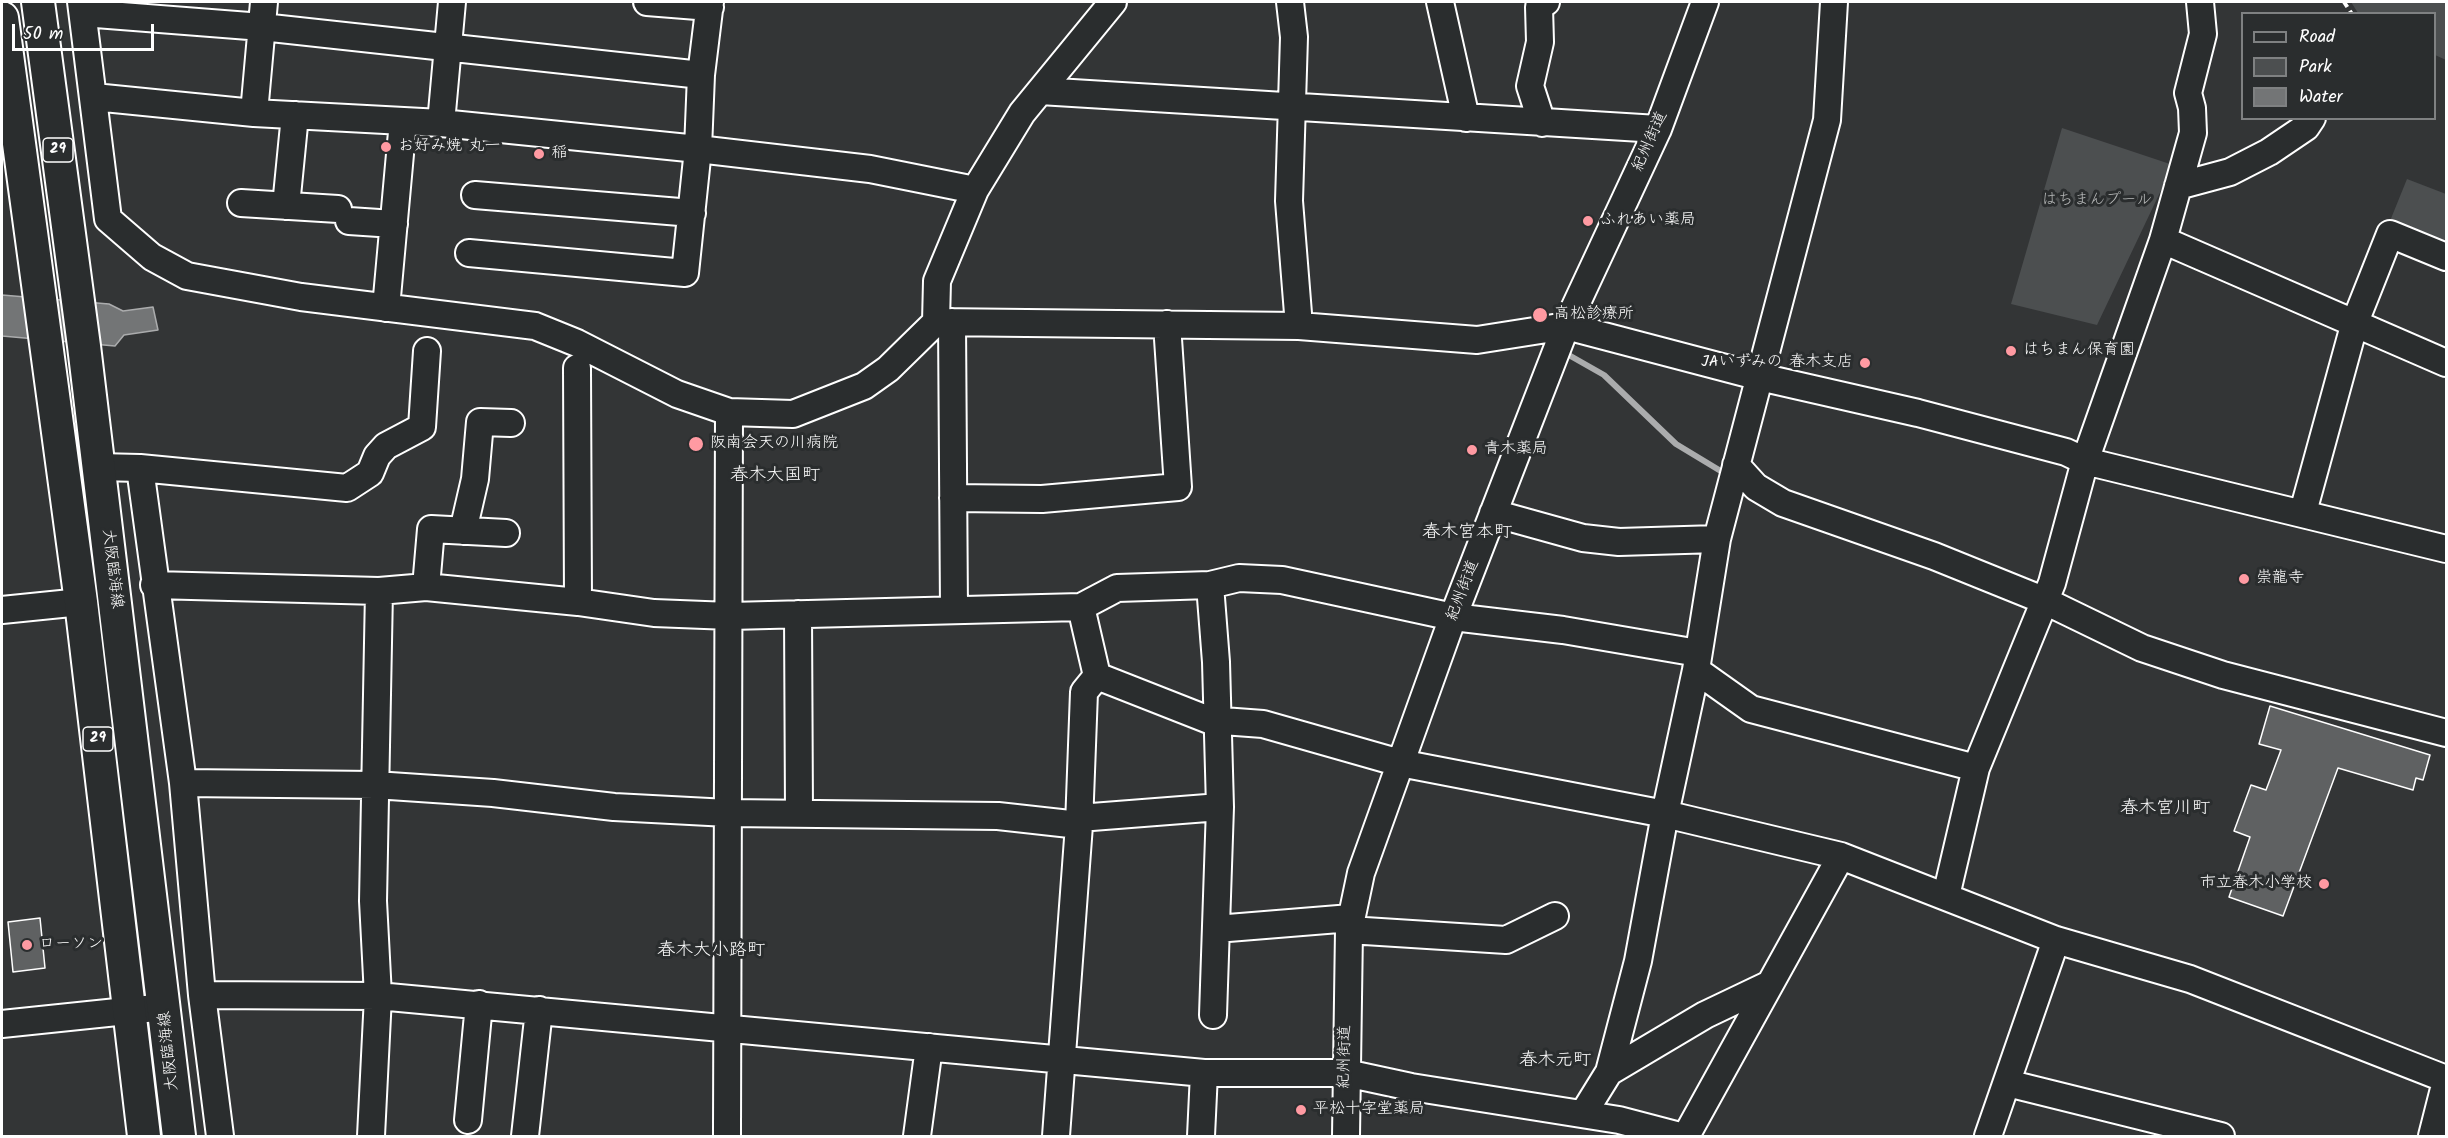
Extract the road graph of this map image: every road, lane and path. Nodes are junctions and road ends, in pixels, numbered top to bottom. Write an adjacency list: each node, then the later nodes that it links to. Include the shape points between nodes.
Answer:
1 (38, 2): 54 (main road, 大阪臨海線 / 29)
2 (264, 2): 15 (street)
3 (452, 2): 16 (street)
4 (647, 2): 12 (street)
5 (1113, 2): 18 (street)
6 (1290, 2): 20 (street, via 1294,37)
7 (1440, 2): 23 (street)
8 (1546, 2): 27 (street, via 1539,7 1540,42 1530,87)
9 (1705, 2): 28 (street, 紀州街道)
10 (1834, 2): 49 (street, via 1827,120)
11 (2200, 2): 30 (street, via 2203,34 2188,93 2193,133)
12 (710, 4): 17 (street)
13 (82, 7): 15 (street); 19 (street)
14 (2, 18): 68 (main road, 大阪臨海線 / 29)
15 (262, 27): 16 (street); 21 (street)
16 (448, 49): 17 (street); 26 (street)
17 (701, 75): 29 (street)
18 (1040, 92): 20 (street); 31 (street, via 1022,113)
19 (94, 97): 21 (street); 40 (street, via 108,219 152,257 187,276)
20 (1292, 107): 23 (street); 44 (street, via 1289,201)
21 (254, 112): 22 (street)
22 (295, 115): 25 (street); 34 (street)
23 (1466, 118): 27 (street)
24 (2311, 120): 30 (street, via 2269,152 2230,172)
25 (403, 121): 26 (street); 36 (street)
26 (441, 123): 29 (street)
27 (1542, 123): 28 (street)
28 (1658, 129): 45 (street, 紀州街道)
29 (698, 149): 31 (street, via 870,169); 35 (street)
30 (2178, 186): 37 (street)
31 (975, 190): 41 (street, via 937,281)
32 (475, 195): 35 (street)
33 (241, 203): 34 (street)
34 (286, 206): 36 (street)
35 (692, 213): 38 (street, via 685,273)
36 (394, 224): 40 (street)
37 (2163, 240): 42 (street); 52 (street)
38 (469, 253)
39 (2446, 257): 42 (street, via 2390,234)
40 (386, 308): 50 (street, via 535,326 578,343 677,394)
41 (944, 322): 43 (street); 50 (street, via 864,386 829,402 793,414); 56 (street)
42 (2355, 322): 47 (street); 57 (street)
43 (1167, 324): 44 (street); 56 (street, via 1178,487 1042,499)
44 (1299, 326): 45 (street, via 1477,340)
45 (1566, 326): 49 (street); 58 (street, 紀州街道)
46 (427, 351): 55 (street, via 422,428 386,446 370,473 347,488)
47 (2446, 363)
48 (577, 368): 69 (street)
49 (1760, 377): 52 (street, via 1918,413 2066,452); 53 (street)
50 (729, 412): 74 (street)
51 (511, 423): 59 (street, via 480,422)
52 (2085, 461): 57 (street); 67 (street, via 2052,583)
53 (1737, 465): 61 (street); 67 (street, via 1756,487 1783,503 1934,556)
54 (98, 467): 55 (street); 99 (main road, 大阪臨海線 / 29)
55 (140, 468): 63 (street)
56 (953, 498): 72 (street)
57 (2303, 512): 62 (street)
58 (1493, 513): 61 (street, via 1583,537 1618,542); 75 (street, 紀州街道)
59 (463, 531): 60 (street); 65 (street, via 431,529)
60 (506, 533)
61 (1717, 539): 76 (street)
62 (2446, 549)
63 (154, 585): 66 (street); 82 (street)
64 (1210, 585): 70 (street, via 1117,588); 75 (street, via 1239,578 1282,580); 78 (street)
65 (426, 587): 66 (street); 69 (street)
66 (379, 591): 83 (street)
67 (2043, 600): 79 (street, via 2142,648 2213,672); 81 (street)
68 (81, 602): 71 (street); 101 (main road, 大阪臨海線 / 29)
69 (578, 602): 74 (street, via 654,613)
70 (1081, 607): 72 (street); 77 (street)
71 (2, 610)
72 (954, 610): 73 (street)
73 (798, 614): 74 (street); 86 (street)
74 (730, 616): 85 (street)
75 (1454, 617): 76 (street, via 1563,630); 80 (street, 紀州街道)
76 (1697, 662): 81 (street, via 1750,709); 87 (street)
77 (1097, 676): 78 (street); 88 (street, via 1084,692)
78 (1217, 722): 80 (street, via 1263,724); 84 (street)
79 (2446, 733)
80 (1400, 763): 87 (street); 92 (street, 紀州街道, via 1360,873)
81 (1976, 768): 90 (street)
82 (183, 783): 83 (street); 96 (street)
83 (375, 785): 85 (street, via 614,807); 97 (street, via 373,901)
84 (1220, 807): 88 (street); 93 (street)
85 (728, 813): 86 (street); 104 (street)
86 (799, 813): 88 (street)
87 (1665, 814): 89 (street); 107 (street, via 1638,961)
88 (1079, 821): 106 (street)
89 (1841, 856): 90 (street); 95 (street)
90 (1946, 896): 94 (street)
91 (1555, 916): 92 (street, via 1506,940)
92 (1350, 924): 93 (street); 109 (street, 紀州街道)
93 (1216, 929): 102 (street)
94 (2056, 940): 110 (street, via 2190,979); 111 (street)
95 (1770, 984): 107 (street, via 1705,1015); 125 (street)
96 (202, 995): 97 (street); 116 (street)
97 (378, 996): 98 (street); 117 (street)
98 (479, 1005): 100 (street); 113 (street)
99 (165, 1007): 101 (street); 115 (main road, 大阪臨海線 / 29)
100 (539, 1010): 104 (street); 118 (street)
101 (131, 1011): 103 (street); 114 (main road, 大阪臨海線 / 29)
102 (1213, 1015)
103 (2, 1024)
104 (728, 1029): 105 (street); 119 (street)
105 (928, 1047): 106 (street); 120 (street)
106 (1059, 1059): 108 (street); 121 (street)
107 (1609, 1072): 112 (street)
108 (1204, 1073): 109 (street); 122 (street)
109 (1346, 1073): 112 (street); 123 (street, 紀州街道)
110 (2446, 1080): 128 (street)
111 (2007, 1083): 126 (street); 127 (street)
112 (1583, 1114): 124 (street)
113 (468, 1120)
114 (144, 1137)
115 (179, 1137)
116 (220, 1137)
117 (371, 1137)
118 (525, 1137)
119 (727, 1137)
120 (917, 1137)
121 (1056, 1137)
122 (1201, 1137)
123 (1346, 1137)
124 (1680, 1137)
125 (1686, 1137)
126 (1988, 1137)
127 (2221, 1137)
128 (2432, 1137)

